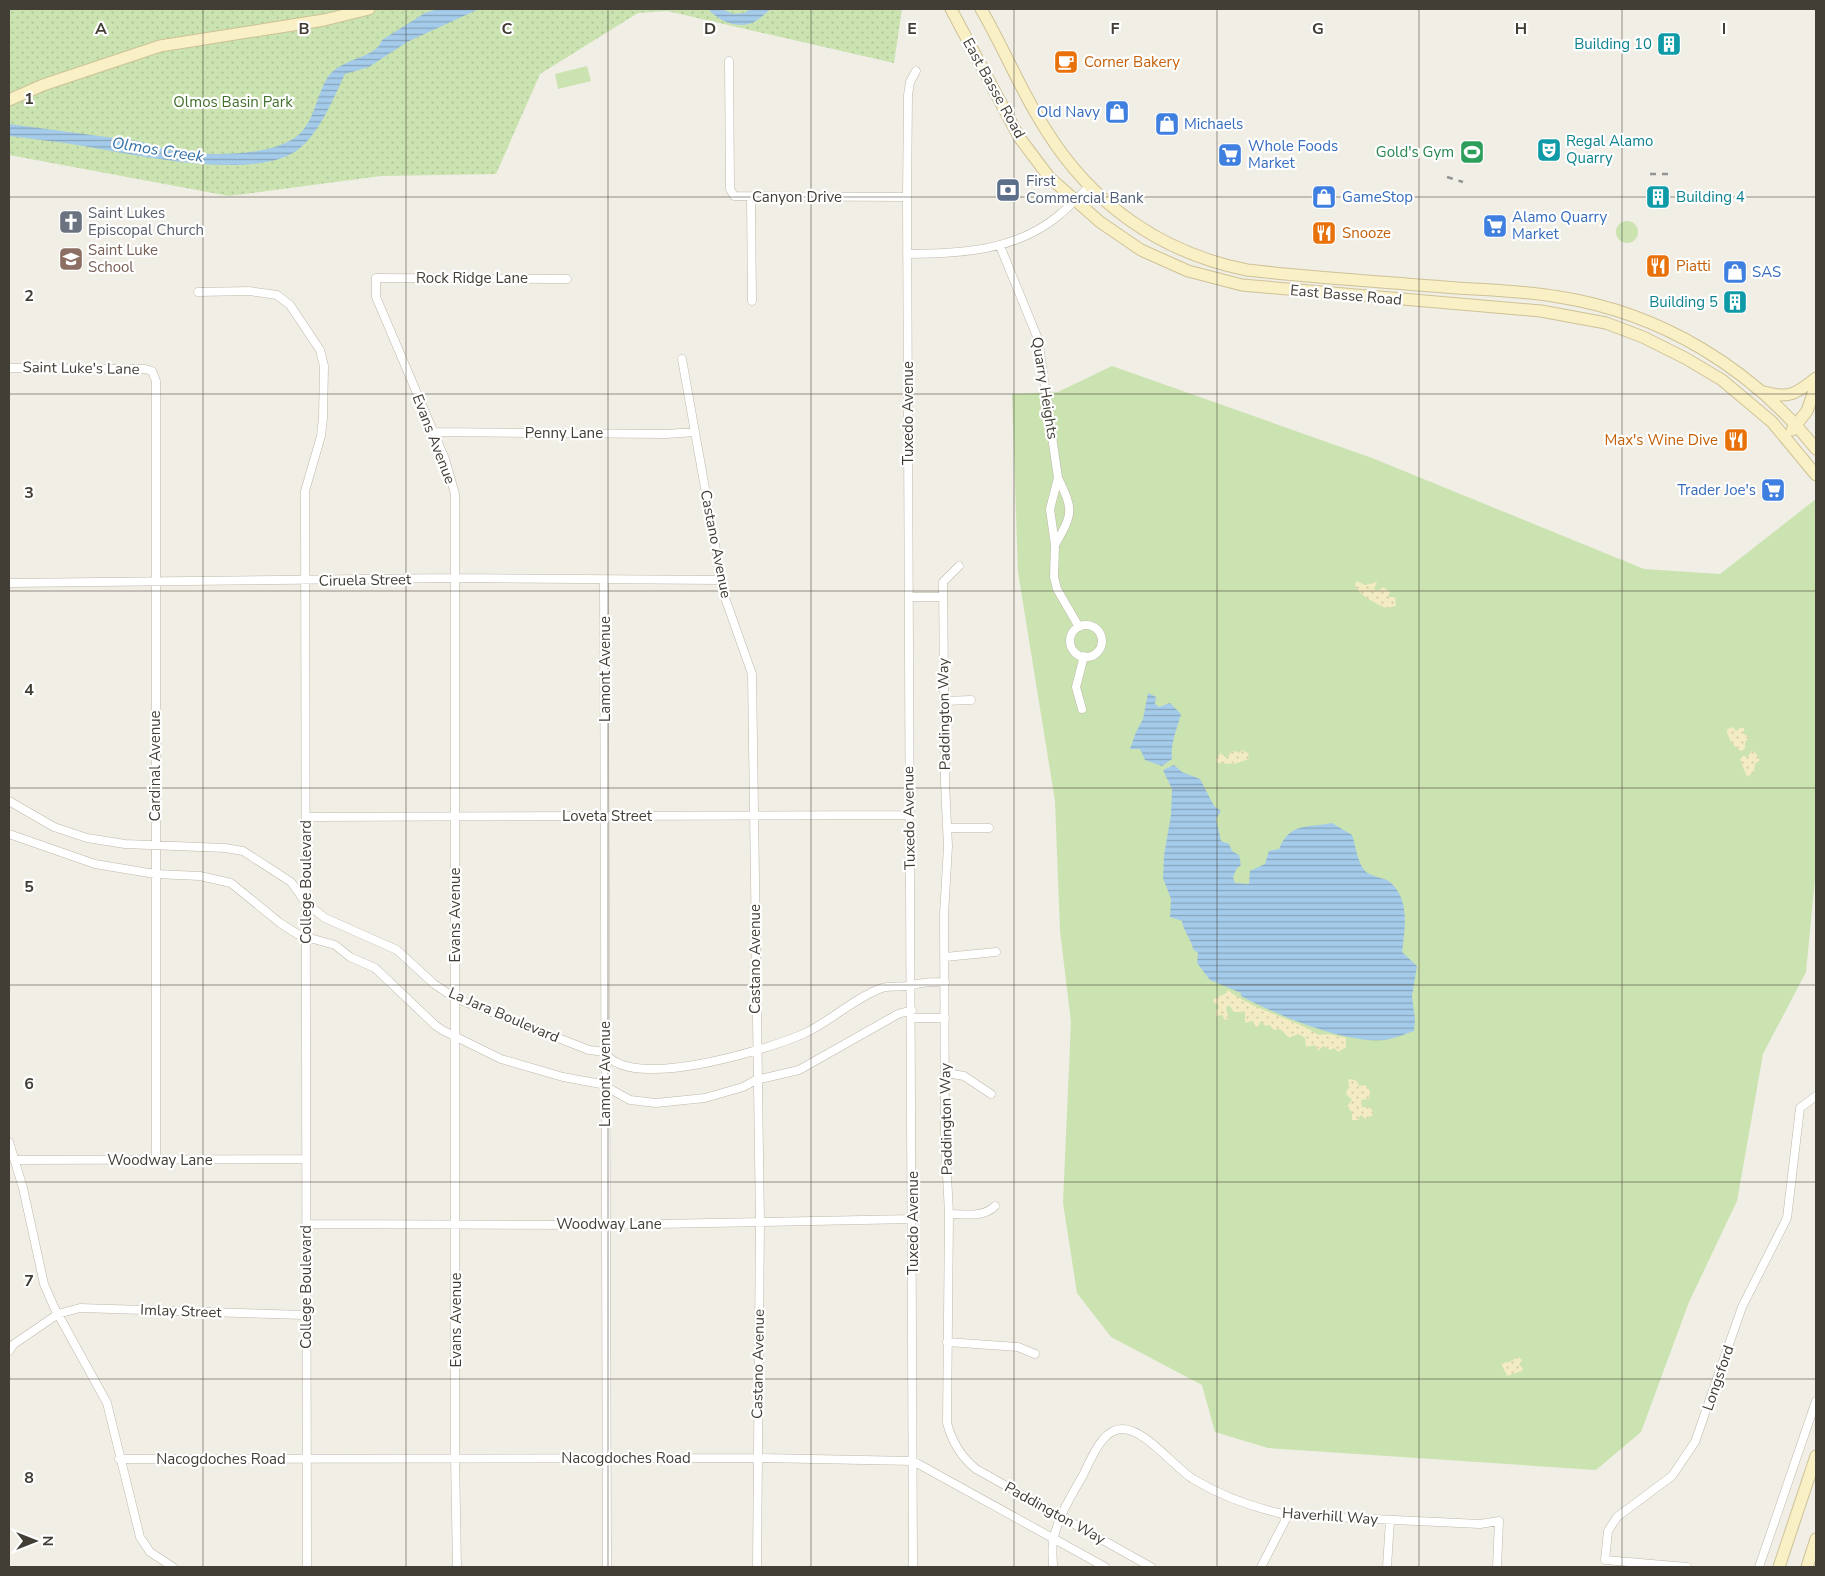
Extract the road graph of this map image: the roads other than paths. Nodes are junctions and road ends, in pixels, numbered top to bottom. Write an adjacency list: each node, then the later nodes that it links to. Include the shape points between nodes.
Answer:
1 (369, 9): 6 (main road, via 324,20 160,46 43,85)
2 (951, 9): 10 (main road, East Basse Road, via 1019,137 1049,177)
3 (981, 9): 7 (main road, East Basse Road, via 1045,128)
4 (729, 61): 9 (street, Canyon Drive, via 730,189 734,196)
5 (916, 71): 8 (street, Tuxedo Avenue, via 908,95)
6 (9, 100)
7 (1089, 187): 10 (street); 13 (main road, East Basse Road, via 1130,221 1175,248 1228,266)
8 (907, 196): 9 (street, Canyon Drive); 12 (street, Tuxedo Avenue)
9 (751, 197): 18 (street)
10 (1075, 200): 11 (street, via 1043,227); 16 (main road, East Basse Road, via 1122,238 1159,259 1206,277)
11 (1000, 246): 12 (street, via 956,253); 31 (street, Quarry Heights, via 1038,339)
12 (907, 254): 40 (street, Tuxedo Avenue)
13 (1283, 274): 16 (main road); 24 (main road, East Basse Road, via 1528,294 1592,304 1646,321 1692,342 1714,354)
14 (376, 278): 15 (street, Rock Ridge Lane); 26 (street, Evans Avenue, via 376,297)
15 (567, 279)
16 (1282, 289): 28 (main road, East Basse Road, via 1541,311 1606,323 1643,337 1722,380)
17 (198, 292): 38 (street, College Boulevard, via 249,291 277,295 290,305 320,350 324,366 323,418 305,491)
18 (752, 302)
19 (682, 359): 27 (street, Castano Avenue)
20 (9, 368): 21 (street, Saint Luke's Lane, via 145,369)
21 (152, 372): 37 (street, Cardinal Avenue, via 156,381)
22 (1816, 378): 24 (main road, via 1793,394 1778,396)
23 (1816, 385): 25 (main road)
24 (1762, 391): 25 (main road, East Basse Road)
25 (1798, 425): 28 (main road); 29 (main road, East Basse Road)
26 (433, 432): 27 (street, Penny Lane); 34 (street, Evans Avenue, via 455,494)
27 (694, 432): 36 (street, Castano Avenue)
28 (1786, 437): 30 (main road, East Basse Road)
29 (1816, 449)
30 (1816, 475)
31 (1058, 478): 32 (street, Quarry Heights, via 1050,509); 32 (street, Quarry Heights, via 1070,511 1069,520)
32 (1055, 545): 42 (street, Quarry Heights, via 1057,589)
33 (959, 566): 41 (street, Paddington Way, via 943,582)
34 (454, 578): 35 (street, Ciruela Street); 38 (street, Ciruela Street); 49 (street, Evans Avenue)
35 (604, 580): 36 (street, Ciruela Street); 50 (street, Lamont Avenue)
36 (721, 580): 51 (street, Castano Avenue, via 752,674)
37 (156, 582): 38 (street, Ciruela Street); 39 (street, Ciruela Street); 56 (street, Cardinal Avenue)
38 (306, 582): 52 (street, College Boulevard)
39 (9, 583)
40 (909, 597): 41 (street); 48 (street, Tuxedo Avenue)
41 (943, 597): 45 (street, Paddington Way)
42 (1079, 627): 43 (street, via 1072,634 1070,645 1076,653); 43 (street, via 1093,627 1101,640 1095,653)
43 (1084, 656): 46 (street, via 1076,686)
44 (971, 700): 45 (street)
45 (944, 701): 53 (street, Paddington Way)
46 (1082, 709)
47 (9, 801): 56 (street, La Jara Boulevard, via 54,827 87,838)
48 (909, 815): 51 (street, Loveta Street); 63 (street, Tuxedo Avenue)
49 (455, 816): 50 (street, Loveta Street); 52 (street, Loveta Street); 64 (street, Evans Avenue)
50 (605, 816): 51 (street, Loveta Street); 69 (street, Lamont Avenue)
51 (755, 816): 68 (street, Castano Avenue)
52 (306, 817): 58 (street, College Boulevard)
53 (948, 828): 54 (street); 61 (street, Paddington Way)
54 (989, 828)
55 (9, 834): 57 (street, via 95,864)
56 (155, 845): 57 (street, Cardinal Avenue); 58 (street, La Jara Boulevard, via 243,851 291,882)
57 (155, 874): 59 (street, via 200,876 231,883 280,923); 78 (street, Cardinal Avenue)
58 (306, 903): 59 (street, College Boulevard); 64 (street, La Jara Boulevard, via 325,918 397,950 434,984)
59 (306, 938): 67 (street, via 334,945 350,957 375,968 435,1025); 76 (street, College Boulevard)
60 (996, 952): 61 (street)
61 (945, 956): 62 (street, Paddington Way)
62 (945, 982): 63 (street, La Jara Boulevard); 66 (street, Paddington Way)
63 (912, 985): 65 (street, Tuxedo Avenue); 68 (street, La Jara Boulevard, via 882,988 801,1035)
64 (456, 998): 67 (street, Evans Avenue); 69 (street, La Jara Boulevard, via 589,1050)
65 (912, 1014): 66 (street); 71 (street, via 898,1014 799,1070); 81 (street, Tuxedo Avenue)
66 (945, 1018): 70 (street, Paddington Way)
67 (456, 1036): 72 (street, via 501,1059); 84 (street, Evans Avenue)
68 (756, 1049): 69 (street, La Jara Boulevard, via 697,1066 661,1069 636,1068 612,1060); 71 (street, Castano Avenue)
69 (605, 1052): 72 (street, Lamont Avenue)
70 (946, 1073): 73 (street, via 964,1076); 80 (street, Paddington Way)
71 (756, 1080): 72 (street, via 705,1098 656,1103 630,1100); 82 (street, Castano Avenue)
72 (605, 1087): 85 (street, Lamont Avenue)
73 (991, 1094)
74 (1816, 1096): 119 (street, Longsford, via 1800,1108 1787,1218 1742,1307 1695,1442 1672,1476 1617,1517 1608,1531 1605,1560)
75 (9, 1142): 77 (street)
76 (306, 1159): 78 (street, Woodway Lane); 83 (street, College Boulevard)
77 (15, 1160): 78 (street, Woodway Lane); 86 (street, via 44,1284)
78 (156, 1160)
79 (995, 1206): 80 (street, via 982,1214)
80 (949, 1214): 88 (street, Paddington Way)
81 (913, 1219): 82 (street, Woodway Lane); 99 (street, Tuxedo Avenue)
82 (760, 1222): 85 (street, Woodway Lane); 97 (street, Castano Avenue)
83 (306, 1224): 84 (street, Woodway Lane); 87 (street, College Boulevard)
84 (457, 1224): 85 (street, Woodway Lane); 95 (street, Evans Avenue)
85 (605, 1225): 96 (street, Lamont Avenue)
86 (58, 1314): 87 (street, Imlay Street, via 80,1308); 89 (street, via 14,1344); 98 (street, via 107,1403)
87 (305, 1315): 94 (street, College Boulevard)
88 (947, 1342): 90 (street, via 1018,1347); 101 (street, Paddington Way, via 947,1423 950,1436 962,1456 976,1469)
89 (9, 1351)
90 (1035, 1354)
91 (1816, 1401): 92 (street)
92 (1814, 1414): 120 (street)
93 (1816, 1456): 121 (main road)
94 (305, 1458): 95 (street, Nacogdoches Road); 98 (street, Nacogdoches Road); 108 (street, College Boulevard)
95 (455, 1458): 96 (street, Nacogdoches Road); 109 (street, Evans Avenue)
96 (606, 1458): 97 (street, Nacogdoches Road); 110 (street, Lamont Avenue)
97 (756, 1458): 99 (street, Nacogdoches Road); 111 (street, Castano Avenue)
98 (120, 1459): 105 (street, via 140,1536 150,1552)
99 (913, 1461): 103 (street, Nacogdoches Road); 112 (street, Tuxedo Avenue)
100 (1288, 1515): 101 (street, Haverhill Way, via 1248,1505 1215,1491 1178,1469 1142,1436 1123,1429 1114,1430 1099,1443); 102 (street, Haverhill Way); 116 (street)
101 (1061, 1517): 103 (street, Haverhill Way); 115 (street, Paddington Way)
102 (1390, 1520): 117 (street); 118 (street, Haverhill Way, via 1480,1524 1499,1521)
103 (1053, 1539): 113 (street, Haverhill Way); 114 (street, Nacogdoches Road)
104 (1816, 1539): 122 (main road)
105 (159, 1558): 106 (street); 107 (street)
106 (158, 1567)
107 (173, 1567)
108 (307, 1567)
109 (457, 1567)
110 (607, 1567)
111 (757, 1567)
112 (913, 1567)
113 (1053, 1567)
114 (1105, 1567)
115 (1151, 1567)
116 (1261, 1567)
117 (1387, 1567)
118 (1497, 1567)
119 (1686, 1567)
120 (1760, 1567)
121 (1780, 1567)
122 (1807, 1567)

